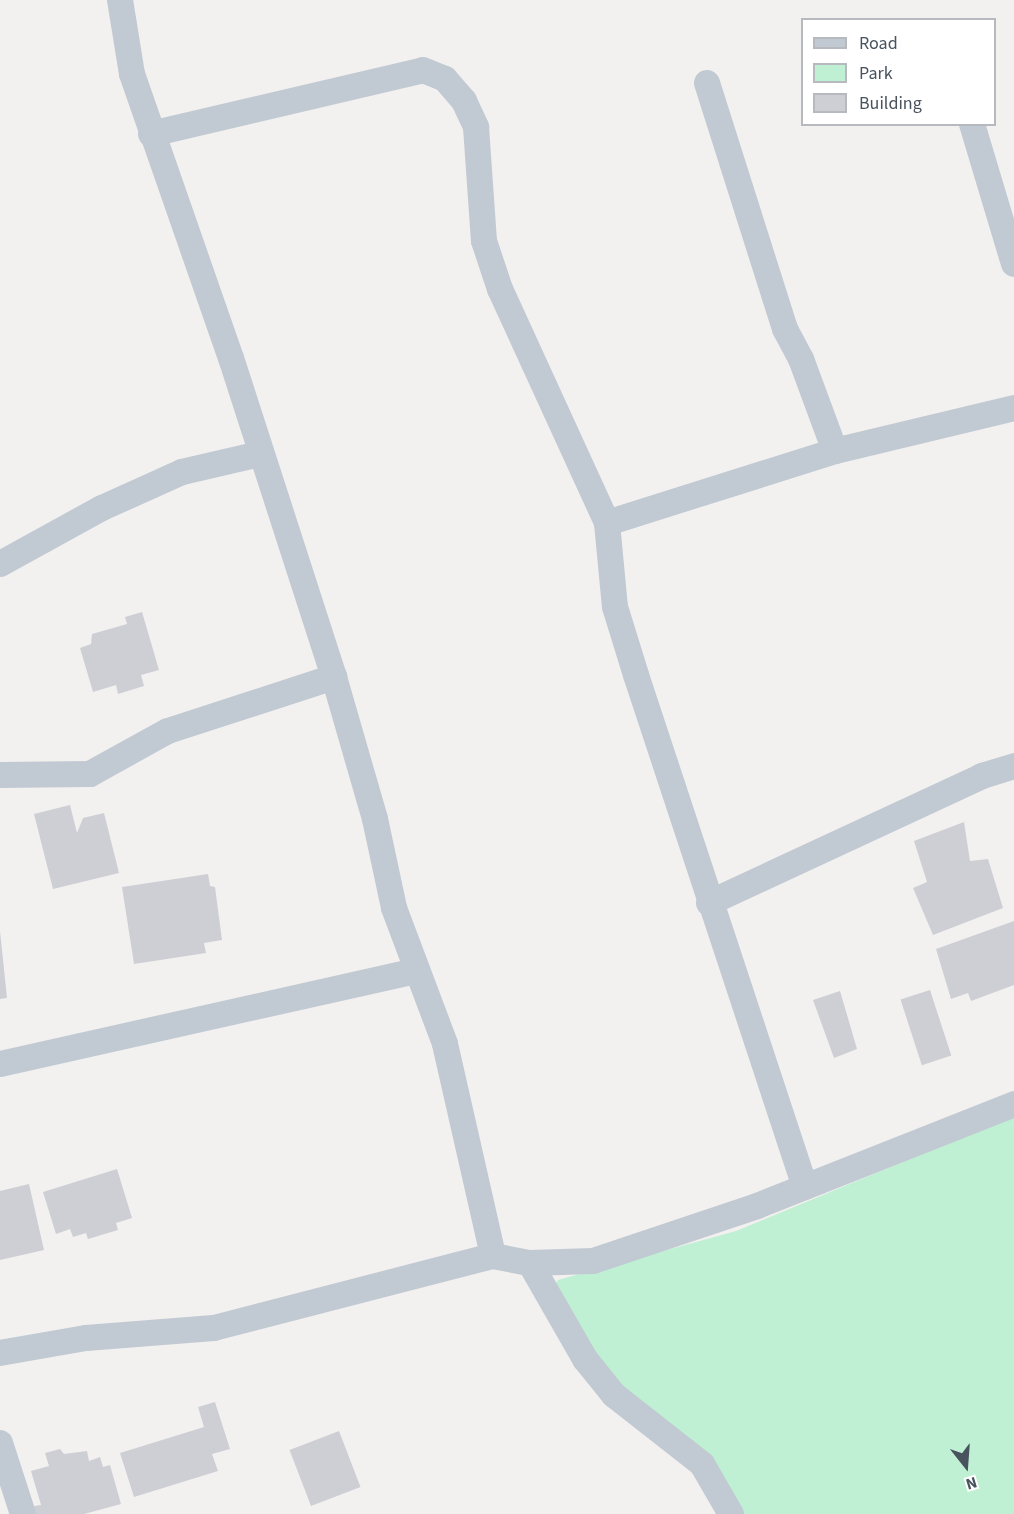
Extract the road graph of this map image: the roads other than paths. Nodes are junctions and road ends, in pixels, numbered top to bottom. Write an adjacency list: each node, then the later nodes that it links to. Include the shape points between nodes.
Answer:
1 (120, 0): 4 (street, via 132,74)
2 (707, 83): 7 (street, via 785,329 801,359)
3 (973, 126): 5 (street)
4 (151, 134): 8 (street, via 231,358); 9 (street, via 423,70 445,79 464,101 476,127 484,241 500,289)
5 (1014, 264)
6 (1014, 408): 7 (street)
7 (835, 451): 9 (street)
8 (260, 454): 10 (street, via 182,472 102,508); 11 (street)
9 (607, 523): 14 (street, via 615,607)
10 (0, 564)
11 (334, 677): 13 (street, via 168,731 90,774); 15 (street, via 375,819 394,908)
12 (1014, 766): 14 (street, via 982,776)
13 (0, 775)
14 (709, 903): 18 (street)
15 (415, 971): 16 (street); 19 (street, via 445,1044)
16 (0, 1064)
17 (1014, 1104): 18 (street)
18 (806, 1188): 20 (street, via 593,1261)
19 (493, 1256): 20 (street); 21 (street, via 214,1328 86,1338)
20 (530, 1263): 24 (street, via 585,1359 614,1395 702,1464)
21 (0, 1353)
22 (0, 1443): 23 (street)
23 (23, 1514)
24 (731, 1514)

